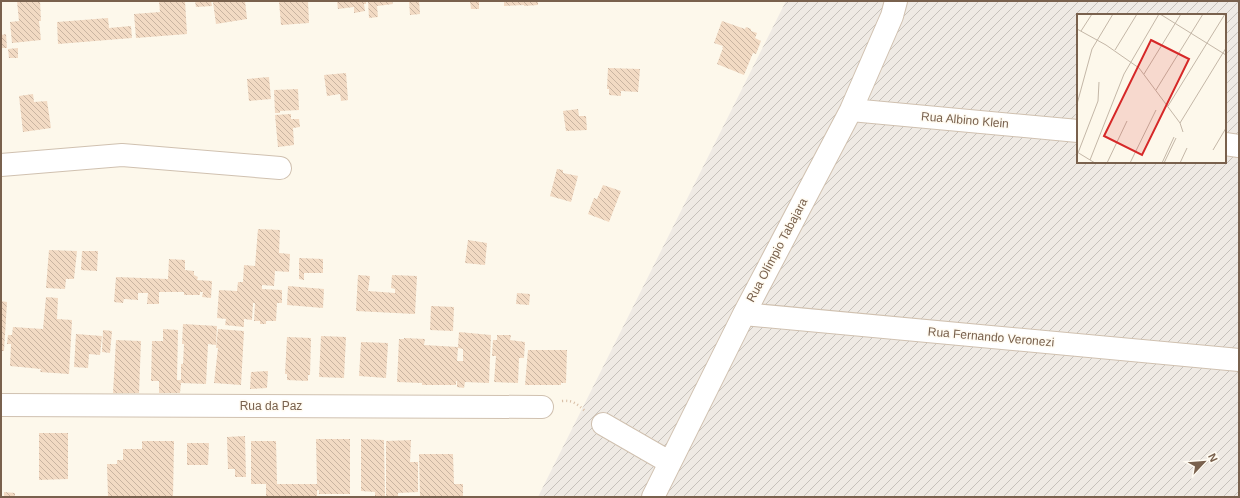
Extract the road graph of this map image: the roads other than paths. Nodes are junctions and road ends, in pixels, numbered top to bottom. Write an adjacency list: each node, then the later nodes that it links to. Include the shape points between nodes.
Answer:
1 (896, 1): 2 (street, Rua Olímpio Tabajara, via 892,16)
2 (851, 110): 3 (street, Rua Albino Klein); 8 (street, Rua Olímpio Tabajara)
3 (1077, 131)
4 (1226, 144): 5 (street)
5 (1239, 146)
6 (1, 165): 7 (street, via 122,155)
7 (280, 168)
8 (744, 314): 9 (street, Rua Fernando Veronezi); 13 (street, Rua Olímpio Tabajara)
9 (1239, 360)
10 (1, 405): 11 (street, Rua da Paz)
11 (542, 407)
12 (603, 424): 13 (street)
13 (669, 462): 14 (street, Rua Olímpio Tabajara)
14 (653, 497)

